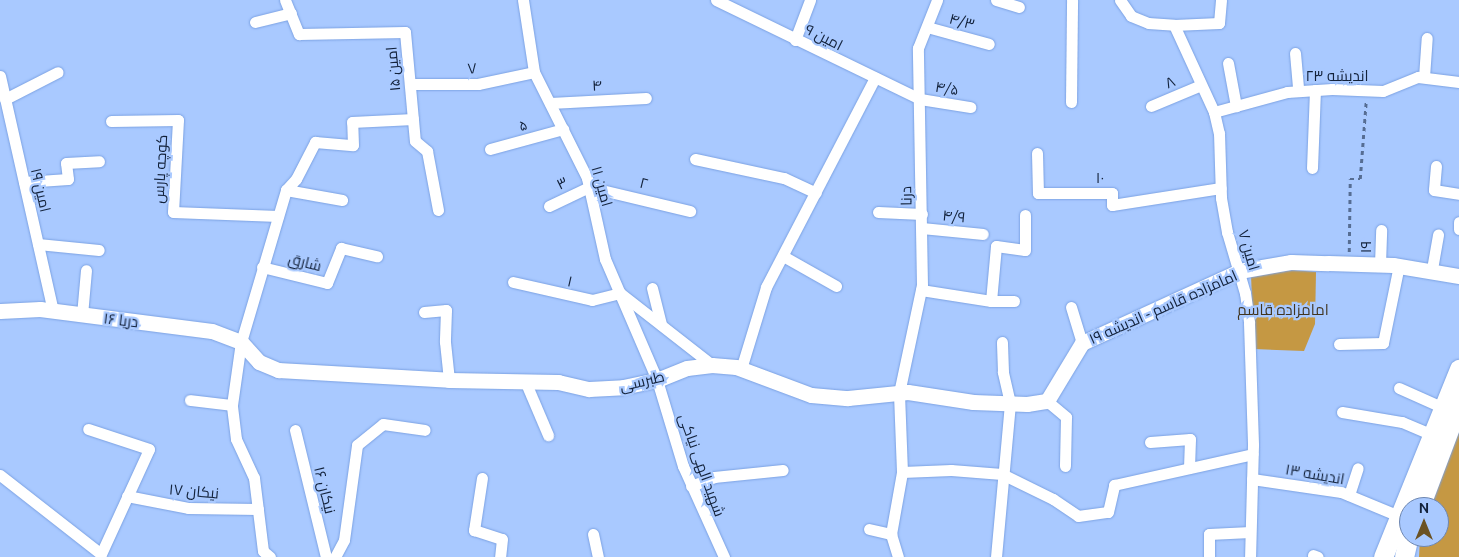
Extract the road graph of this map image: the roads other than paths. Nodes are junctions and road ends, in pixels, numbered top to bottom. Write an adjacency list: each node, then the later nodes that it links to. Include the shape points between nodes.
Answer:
1 (285, 0): 12 (street, امین ۱۵)
2 (523, 0): 22 (street, امین ۱۱)
3 (716, 0): 10 (street, امین ۹)
4 (810, 0): 17 (street)
5 (937, 0): 15 (street, درنا)
6 (996, 0): 11 (street)
7 (1072, 0): 34 (street)
8 (1120, 0): 14 (street, via 1131,16 1148,23)
9 (1221, 0): 14 (street, via 1219,22)
10 (730, 3): 17 (street, امین ۹)
11 (1019, 7)
12 (290, 13): 13 (street); 27 (street, امین ۱۵, via 299,34 405,32)
13 (254, 22)
14 (1174, 25): 28 (street, امین ۷)
15 (927, 27): 18 (street, ۴/۳); 33 (street, درنا, via 918,48)
16 (1427, 38): 25 (street)
17 (795, 40): 24 (street, امین ۹)
18 (989, 44)
19 (1295, 53): 30 (street)
20 (1228, 63): 37 (street)
21 (58, 72): 32 (street)
22 (534, 72): 27 (street, ۷, via 478,84); 35 (street, امین ۱۱)
23 (0, 76): 32 (street, امین ۱۹)
24 (875, 78): 33 (street, امین ۹); 53 (street)
25 (1424, 78): 26 (street, اندیشه ۲۳); 29 (street, اندیشه ۲۳, via 1418,77 1383,91)
26 (1459, 82)
27 (410, 84): 40 (street, امین ۱۵)
28 (1200, 85): 36 (street, ۸); 39 (street, امین ۷)
29 (1315, 90): 30 (street, اندیشه ۲۳); 48 (street)
30 (1298, 91): 37 (street, اندیشه ۲۳)
31 (646, 98): 35 (street, ۴)
32 (5, 99): 49 (street, امین ۱۹)
33 (920, 99): 38 (street, ۴/۵); 60 (street, درنا)
34 (1071, 102)
35 (550, 103): 42 (street, امین ۱۱)
36 (1151, 106)
37 (1236, 106): 39 (street, اندیشه ۲۳)
38 (970, 107)
39 (1214, 112): 51 (street, امین ۷, via 1219,133)
40 (413, 119): 52 (street, via 352,122 353,145 315,142 296,179); 57 (street, امین ۱۵, via 415,141 427,151)
41 (111, 121): 62 (street, کوچه پارس, via 178,120 173,212)
42 (563, 129): 43 (street, ۵); 50 (street, امین ۱۱)
43 (490, 149)
44 (1037, 152): 51 (street, ۱۰, via 1038,193 1112,192 1112,205)
45 (695, 159): 53 (street, via 784,178)
46 (99, 161): 49 (street, via 66,163 68,179)
47 (1436, 166): 54 (street, via 1434,190)
48 (1312, 168)
49 (24, 182): 69 (street, امین ۱۹)
50 (589, 187): 56 (street, ۳); 58 (street, ۲); 84 (street, امین ۱۱, via 605,259)
51 (1221, 188): 78 (street, امین ۷, via 1227,232)
52 (286, 190): 55 (street); 62 (street)
53 (816, 193): 72 (street)
54 (1459, 194)
55 (342, 200)
56 (549, 206)
57 (438, 210)
58 (690, 211)
59 (878, 212): 60 (street)
60 (922, 214): 64 (street, درنا)
61 (1025, 215): 85 (street, via 1025,250 996,246)
62 (278, 216): 75 (street)
63 (1459, 222): 65 (street)
64 (922, 228): 67 (street, ۴/۹); 83 (street, درنا)
65 (1459, 229)
66 (1381, 230): 73 (street, ۱۹)
67 (983, 234)
68 (1438, 235): 76 (street)
69 (38, 244): 70 (street); 89 (street, امین ۱۹)
70 (99, 250)
71 (377, 256): 75 (street, شارق, via 341,248 327,283)
72 (783, 256): 81 (street); 98 (street, via 766,287)
73 (1380, 264): 74 (street, امامزاده قاسم - اندیشه ۱۹); 78 (street, امامزاده قاسم - اندیشه ۱۹, via 1291,262)
74 (1399, 265): 76 (street, امامزاده قاسم - اندیشه ۱۹); 96 (street, via 1383,343)
75 (262, 267): 93 (street)
76 (1432, 269): 79 (street, امامزاده قاسم - اندیشه ۱۹)
77 (86, 270): 91 (street)
78 (1239, 271): 95 (street, امامزاده قاسم - اندیشه ۱۹); 117 (street, امین ۷, via 1249,323)
79 (1459, 276)
80 (513, 282): 84 (street, ۱, via 592,300)
81 (836, 286)
82 (652, 288): 92 (street)
83 (921, 290): 85 (street); 104 (street, درنا)
84 (620, 293): 92 (street); 101 (street, امین ۱۱)
85 (991, 301): 86 (street)
86 (1014, 301)
87 (1071, 307): 95 (street)
88 (0, 311): 89 (street, دریا ۱۶)
89 (53, 311): 91 (street, دریا ۱۶)
90 (424, 312): 100 (street, via 446,310)
91 (82, 315): 93 (street, دریا ۱۶, via 212,331)
92 (661, 325): 97 (street)
93 (241, 342): 100 (street, طبرسی, via 259,362 278,370); 108 (street)
94 (1002, 342): 107 (street, via 1003,372)
95 (1082, 343): 106 (street, امامزاده قاسم - اندیشه ۱۹)
96 (1340, 344)
97 (712, 365): 98 (street, طبرسی); 101 (street, طبرسی, via 687,368)
98 (741, 369): 104 (street, طبرسی, via 811,395 848,398)
99 (1459, 369): 109 (main road)
100 (449, 380): 102 (street, طبرسی)
101 (657, 380): 102 (street, طبرسی, via 589,389 558,382); 127 (street, شهید الهی نیاکی)
102 (525, 381): 114 (street)
103 (1399, 388): 109 (street)
104 (899, 393): 107 (street, طبرسی); 122 (street, درنا)
105 (190, 400): 108 (street)
106 (1047, 401): 107 (street, طبرسی); 118 (street, via 1066,416)
107 (1010, 403): 123 (street)
108 (232, 405): 132 (street, via 236,440 254,478)
109 (1452, 406): 115 (main road); 131 (main road)
110 (1342, 412): 115 (street, via 1402,422)
111 (88, 429): 128 (street, via 149,449)
112 (295, 430): 140 (street, نیکان ۱۶)
113 (425, 430): 141 (street, via 384,424 357,444 344,540)
114 (548, 435)
115 (1432, 435): 130 (main road)
116 (1150, 442): 119 (street, via 1190,440)
117 (1253, 454): 119 (street); 126 (street, امین ۷)
118 (1065, 466)
119 (1189, 468): 123 (street, via 1114,485 1108,512 1078,516)
120 (1358, 468): 129 (street)
121 (783, 470): 127 (street, via 714,476)
122 (902, 472): 123 (street, via 951,470); 137 (street, درنا)
123 (1002, 474): 146 (street)
124 (0, 475): 128 (street, via 101,554)
125 (482, 478): 142 (street, via 474,530 502,539)
126 (1252, 480): 129 (street, اندیشه ۱۳); 135 (street, امین ۷)
127 (691, 486): 144 (street, شهید الهی نیاکی)
128 (127, 496): 132 (street, نیکان ۱۷, via 188,508)
129 (1349, 496): 133 (street, اندیشه ۱۳)
130 (1407, 497)
131 (1423, 497)
132 (258, 509): 139 (street, via 262,551)
133 (1399, 516): 148 (main road)
134 (868, 529): 137 (street)
135 (1250, 532): 138 (street, via 1209,534); 147 (street, امین ۷)
136 (593, 534): 143 (street)
137 (891, 534): 145 (street)
138 (1209, 556)
139 (270, 557)
140 (326, 557)
141 (335, 557)
142 (500, 557)
143 (598, 557)
144 (724, 557)
145 (898, 557)
146 (996, 557)
147 (1250, 557)
148 (1383, 557)

